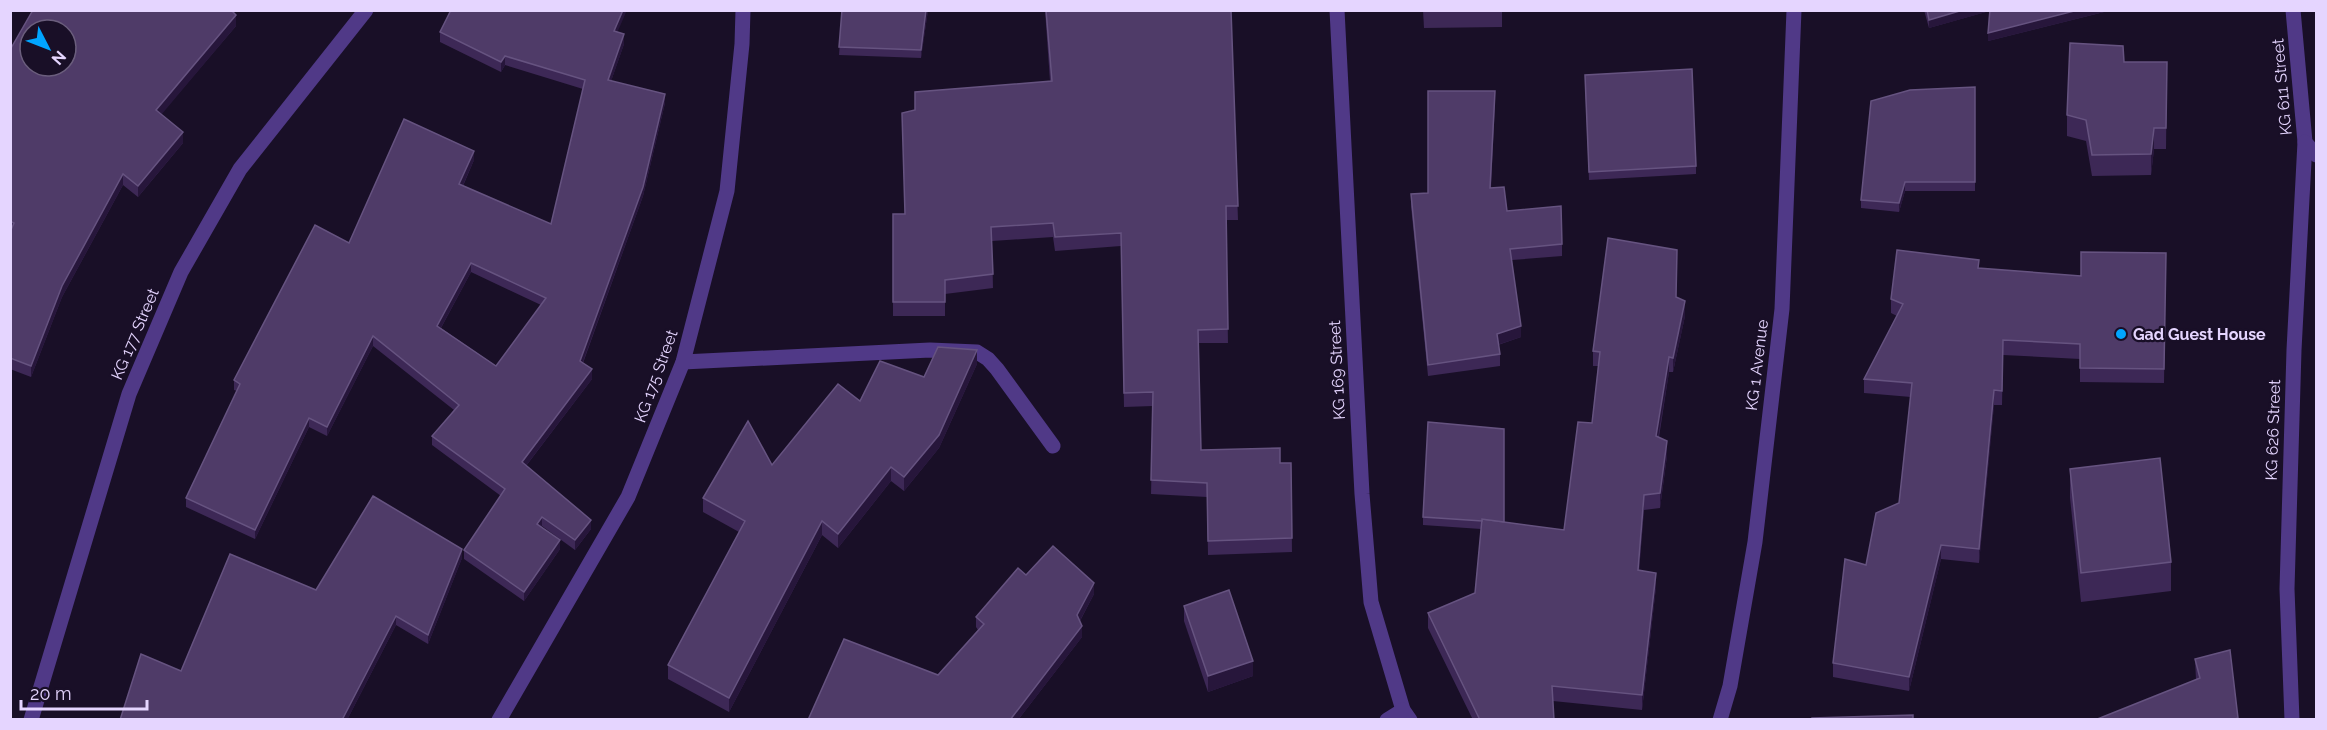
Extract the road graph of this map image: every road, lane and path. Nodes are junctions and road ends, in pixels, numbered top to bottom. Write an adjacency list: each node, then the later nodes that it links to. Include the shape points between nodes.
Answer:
1 (366, 10): 11 (street, KG 177 Street, via 240,169 181,273 129,394)
2 (742, 10): 8 (street, KG 175 Street, via 727,191)
3 (1337, 10): 10 (street, KG 169 Street, via 1371,602)
4 (1794, 10): 14 (street, KG 1 Avenue, via 1780,321 1755,542 1730,686)
5 (2293, 10): 6 (street, KG 611 Street)
6 (2305, 142): 7 (street, KG 611 Street); 15 (street, KG 626 Street, via 2287,589)
7 (2316, 155)
8 (683, 362): 9 (street, via 977,352 997,369); 12 (street, KG 175 Street, via 628,497)
9 (1053, 446)
10 (1406, 715): 13 (street)
11 (31, 720)
12 (499, 720)
13 (1387, 720)
14 (1720, 720)
15 (2292, 720)

